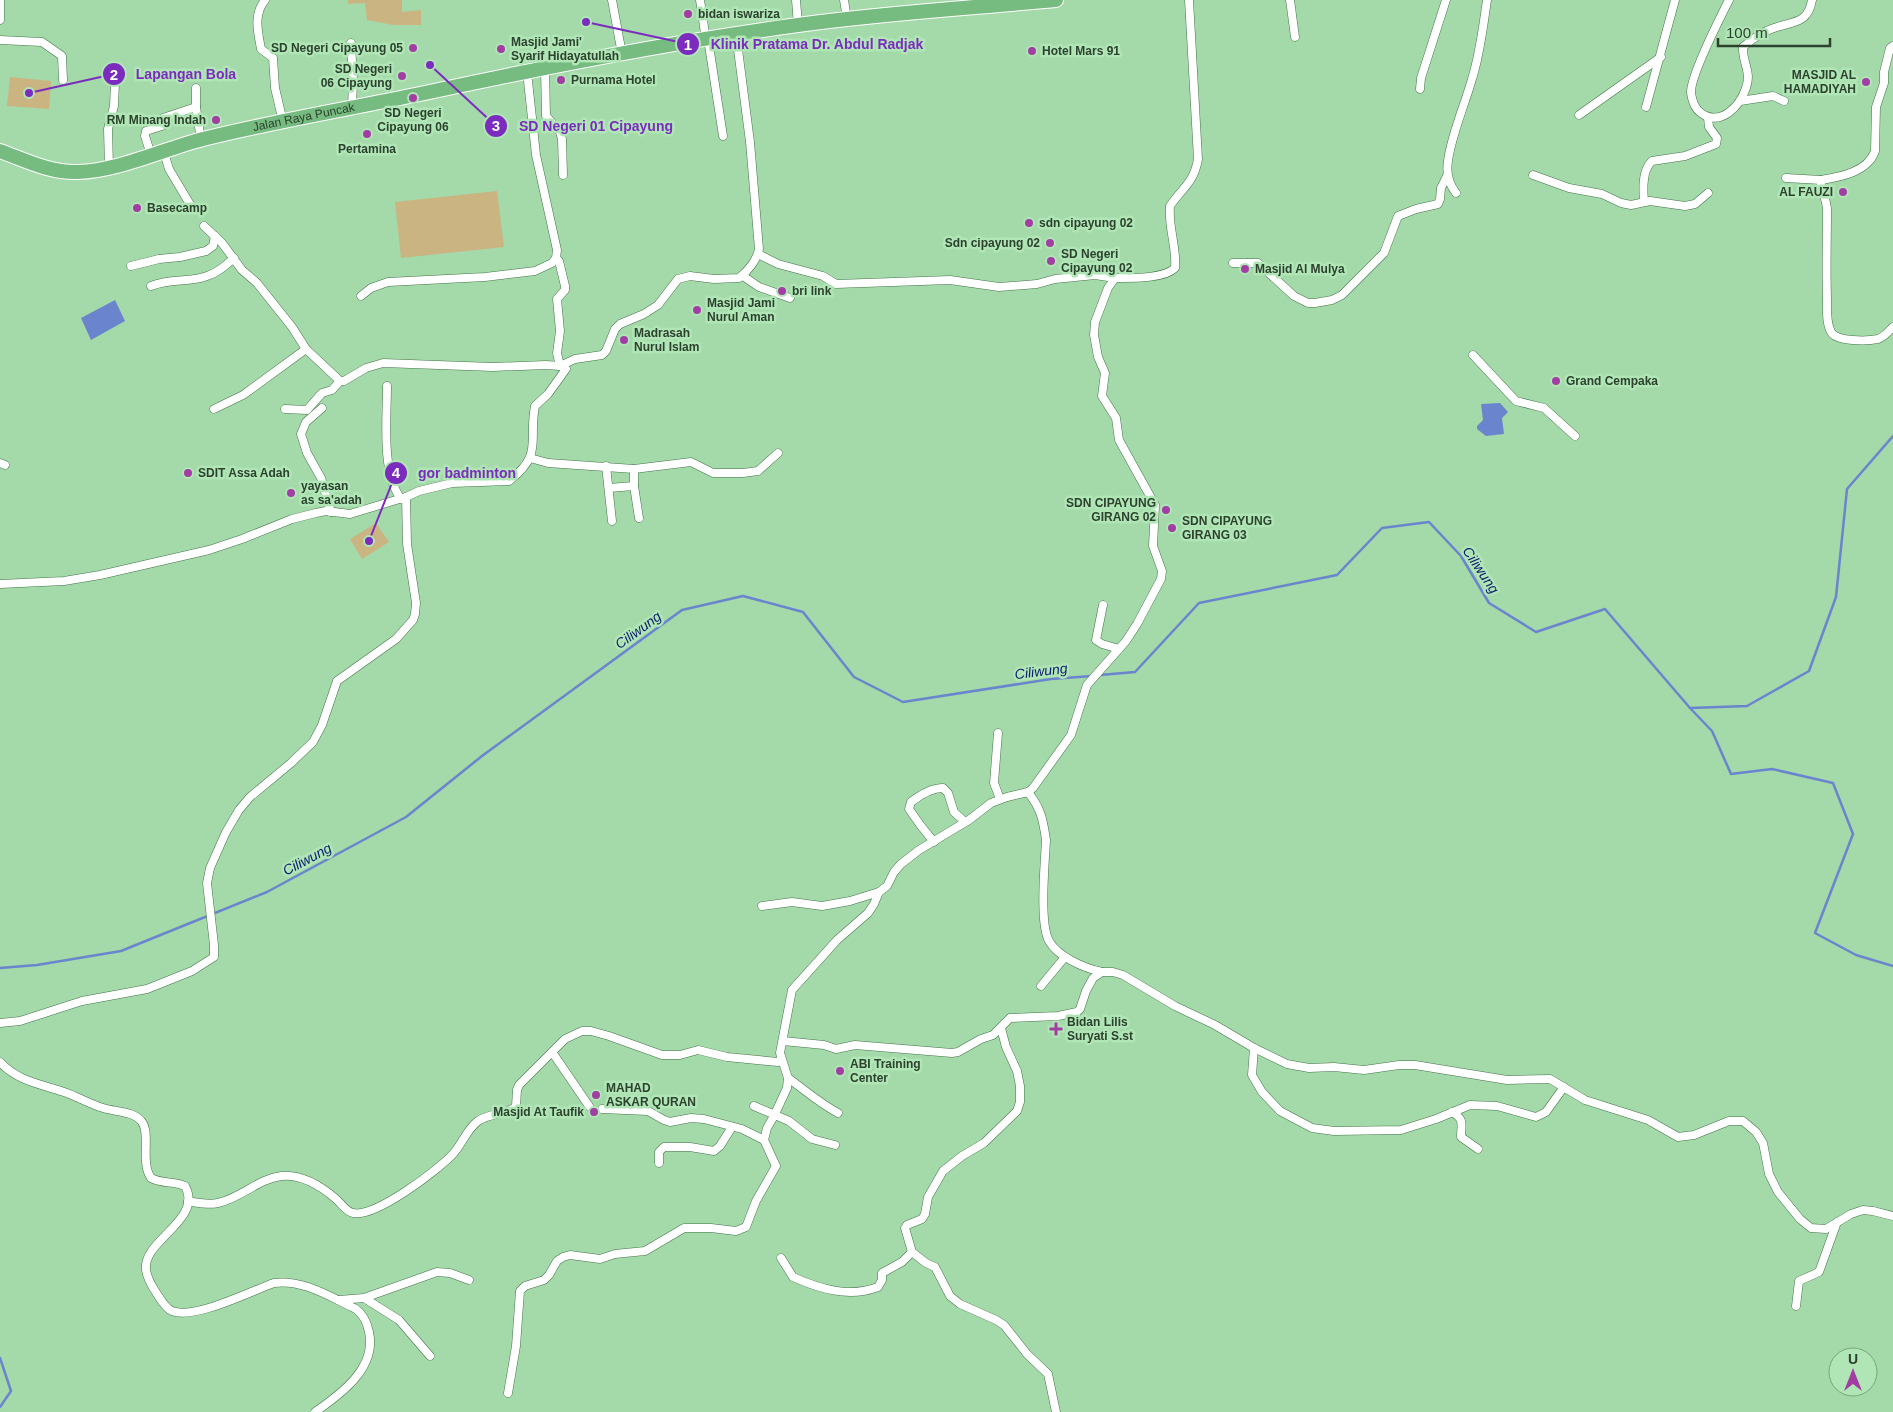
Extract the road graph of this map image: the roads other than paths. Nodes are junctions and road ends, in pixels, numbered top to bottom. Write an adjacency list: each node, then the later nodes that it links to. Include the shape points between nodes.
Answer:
1 (0, 0): 15 (street)
2 (265, 0): 40 (street, via 259,7 259,40 261,49 274,58 275,88)
3 (612, 0): 25 (street)
4 (700, 0): 21 (street)
5 (796, 0): 18 (street)
6 (844, 0): 16 (street)
7 (1056, 0): 16 (highway, Jalan Raya Puncak)
8 (1189, 0): 64 (street, via 1198,158 1188,185 1170,206 1170,232 1176,268 1146,277)
9 (1290, 0): 20 (street)
10 (1446, 0): 32 (street)
11 (1487, 0): 49 (street, via 1480,46 1448,160)
12 (1675, 0): 26 (street)
13 (1729, 0): 39 (street, via 1691,91 1698,111)
14 (1812, 0): 34 (street, via 1807,15 1800,21 1771,28 1743,47 1749,78)
15 (0, 4): 17 (street)
16 (847, 19): 18 (highway, Jalan Raya Puncak)
17 (0, 20)
18 (798, 25): 19 (highway, Jalan Raya Puncak)
19 (736, 34): 21 (highway, Jalan Raya Puncak); 58 (street, via 750,142)
20 (1295, 37)
21 (707, 39): 25 (highway, Jalan Raya Puncak); 41 (street)
22 (0, 40): 29 (street, via 46,43 62,56)
23 (350, 43): 36 (street)
24 (1893, 46): 51 (street, via 1876,107 1874,156 1845,176)
25 (622, 54): 27 (highway, Jalan Raya Puncak)
26 (1661, 57): 37 (street); 38 (street)
27 (545, 68): 28 (highway, Jalan Raya Puncak); 47 (street, via 546,116 562,138)
28 (527, 72): 36 (highway, Jalan Raya Puncak); 60 (street, via 536,154)
29 (63, 80)
30 (115, 82): 46 (street, via 114,106 108,129)
31 (196, 88): 35 (street)
32 (1420, 89)
33 (1784, 101): 34 (street, via 1773,96)
34 (1740, 102): 39 (street, via 1718,118)
35 (196, 107): 42 (street); 44 (street, via 163,118 166,125 146,131)
36 (352, 108): 40 (highway, Jalan Raya Puncak)
37 (1646, 108)
38 (1579, 114)
39 (1708, 118): 54 (street, via 1708,127 1717,138 1716,144 1685,156 1652,161 1647,168 1643,188)
40 (283, 122): 42 (highway, Jalan Raya Puncak)
41 (723, 136)
42 (201, 140): 44 (highway, Jalan Raya Puncak)
43 (0, 151): 46 (highway, Jalan Raya Puncak, via 66,172)
44 (151, 155): 46 (highway, Jalan Raya Puncak)
45 (166, 156): 55 (street, via 169,169)
46 (109, 167)
47 (563, 175)
48 (1533, 175): 54 (street, via 1626,204)
49 (1447, 176): 52 (street); 61 (street, via 1438,204 1398,216 1384,252 1342,295 1332,300 1308,303 1294,296 1258,263)
50 (1786, 178): 51 (street)
51 (1821, 180): 68 (street, via 1827,207 1826,284 1830,331 1841,339 1867,340 1884,336)
52 (1456, 193)
53 (1708, 193): 54 (street, via 1695,204 1685,206 1650,200)
54 (1644, 202)
55 (191, 206)
56 (204, 226): 57 (street)
57 (216, 236): 59 (street); 62 (street, via 213,246 206,251)
58 (758, 254): 63 (street); 64 (street, via 778,264 823,276 836,284 950,280 999,287 1096,275)
59 (234, 258): 65 (street, via 205,277 168,280); 69 (street, via 284,316)
60 (556, 258): 66 (street, via 547,266 525,272 388,282 370,288); 71 (street, via 565,286 557,299)
61 (1233, 263)
62 (132, 266)
63 (742, 276): 67 (street, via 759,287); 71 (street, via 678,278 658,305 615,329 602,355 575,359)
64 (1115, 278): 90 (street, via 1095,322 1098,357 1105,373 1102,396 1116,418 1119,440 1156,505 1153,546 1162,574 1138,624)
65 (151, 286)
66 (361, 296)
67 (790, 298)
68 (1893, 327)
69 (306, 349): 72 (street); 76 (street, via 243,395)
70 (1473, 355): 77 (street, via 1516,401 1544,408)
71 (560, 366): 72 (street, via 383,363); 79 (street, via 566,370 535,406 534,446)
72 (340, 381): 75 (street, via 332,390 322,393 307,410)
73 (387, 386): 84 (street, via 389,465 392,485)
74 (322, 408): 85 (street, via 306,422 302,434)
75 (285, 409)
76 (214, 410)
77 (1575, 436)
78 (778, 453): 81 (street, via 758,472 713,473 690,462)
79 (530, 458): 80 (street, via 548,463); 84 (street, via 509,481 452,483)
80 (606, 466): 81 (street); 83 (street)
81 (634, 469): 82 (street)
82 (634, 486): 83 (street); 86 (street)
83 (608, 488): 87 (street)
84 (403, 498): 85 (street, via 350,514); 101 (street, via 406,544 416,604 413,620 396,639 337,681 313,742 255,793 239,810 226,832 207,883 214,957 147,990 82,1002 20,1021)
85 (331, 512): 88 (street, via 292,519 209,550 100,575 64,581)
86 (638, 518)
87 (612, 521)
88 (0, 584)
89 (1103, 605): 90 (street, via 1096,640)
90 (1119, 649): 92 (street, via 1087,685 1071,735)
91 (998, 733): 93 (street, via 994,783)
92 (1028, 792): 93 (street); 98 (street, via 1039,807 1046,840 1046,934 1051,944)
93 (1000, 799): 94 (street)
94 (965, 822): 95 (street); 95 (street, via 954,812 948,792 943,788 916,798 909,809)
95 (934, 842): 96 (street, via 901,864 887,886)
96 (878, 892): 97 (street, via 822,906 792,902); 103 (street, via 868,913 792,990)
97 (762, 906)
98 (1066, 957): 99 (street); 100 (street)
99 (1102, 972): 102 (street, via 1091,982 1077,1012 1058,1016 1012,1017); 104 (street, via 1124,975)
100 (1041, 986)
101 (0, 1023)
102 (1001, 1028): 103 (street, via 993,1035 952,1053 855,1045 836,1049); 124 (street, via 1020,1086 1017,1112 984,1143 943,1170 928,1197 925,1214 905,1228)
103 (782, 1041): 106 (street)
104 (1254, 1048): 109 (street, via 1302,1068 1370,1070 1415,1065 1507,1080 1550,1079); 113 (street, via 1252,1075 1262,1092 1280,1111 1312,1128 1334,1131 1402,1130)
105 (552, 1052): 106 (street, via 571,1035 591,1031 662,1055 698,1050 759,1061 778,1062); 110 (street); 121 (street, via 519,1085 515,1108 479,1120 441,1166 370,1211 351,1213 315,1184 286,1176 266,1180 220,1202)
106 (781, 1059): 108 (street)
107 (0, 1062): 121 (street, via 28,1081 138,1119 145,1128 148,1175 158,1181 186,1186)
108 (788, 1078): 114 (street); 115 (street, via 786,1093)
109 (1564, 1087): 113 (street, via 1546,1112 1536,1118 1483,1105 1465,1106); 123 (street, via 1592,1103 1648,1120 1678,1137 1694,1135 1728,1121 1743,1121 1763,1143 1774,1185 1805,1225 1818,1230)
110 (589, 1106)
111 (754, 1106): 115 (street)
112 (602, 1110): 116 (street, via 648,1111 666,1121 696,1119)
113 (1452, 1112): 119 (street, via 1462,1122 1461,1138)
114 (838, 1113)
115 (774, 1116): 117 (street, via 766,1128); 118 (street, via 812,1139)
116 (732, 1127): 117 (street); 120 (street, via 714,1150 664,1147 659,1152)
117 (764, 1140): 131 (street, via 776,1166 744,1229 684,1228 645,1251 600,1258 562,1256 544,1280 522,1288)
118 (835, 1145)
119 (1478, 1149)
120 (658, 1162)
121 (188, 1201): 128 (street, via 182,1218 154,1249 146,1266 155,1291 169,1309 181,1313 200,1311 266,1285 284,1282 304,1285)
122 (1893, 1216): 123 (street, via 1863,1210)
123 (1837, 1222): 129 (street, via 1819,1272 1799,1281)
124 (912, 1252): 125 (street, via 882,1273 878,1287 843,1293 793,1277); 133 (street, via 935,1267 954,1300 999,1322 1048,1374)
125 (781, 1258)
126 (469, 1280): 127 (street, via 437,1272)
127 (364, 1298): 128 (street); 130 (street, via 399,1320)
128 (338, 1300): 132 (street, via 356,1308 365,1318 369,1350 364,1366 352,1382)
129 (1796, 1306)
130 (430, 1356)
131 (508, 1393)
132 (315, 1412)
133 (1056, 1412)

